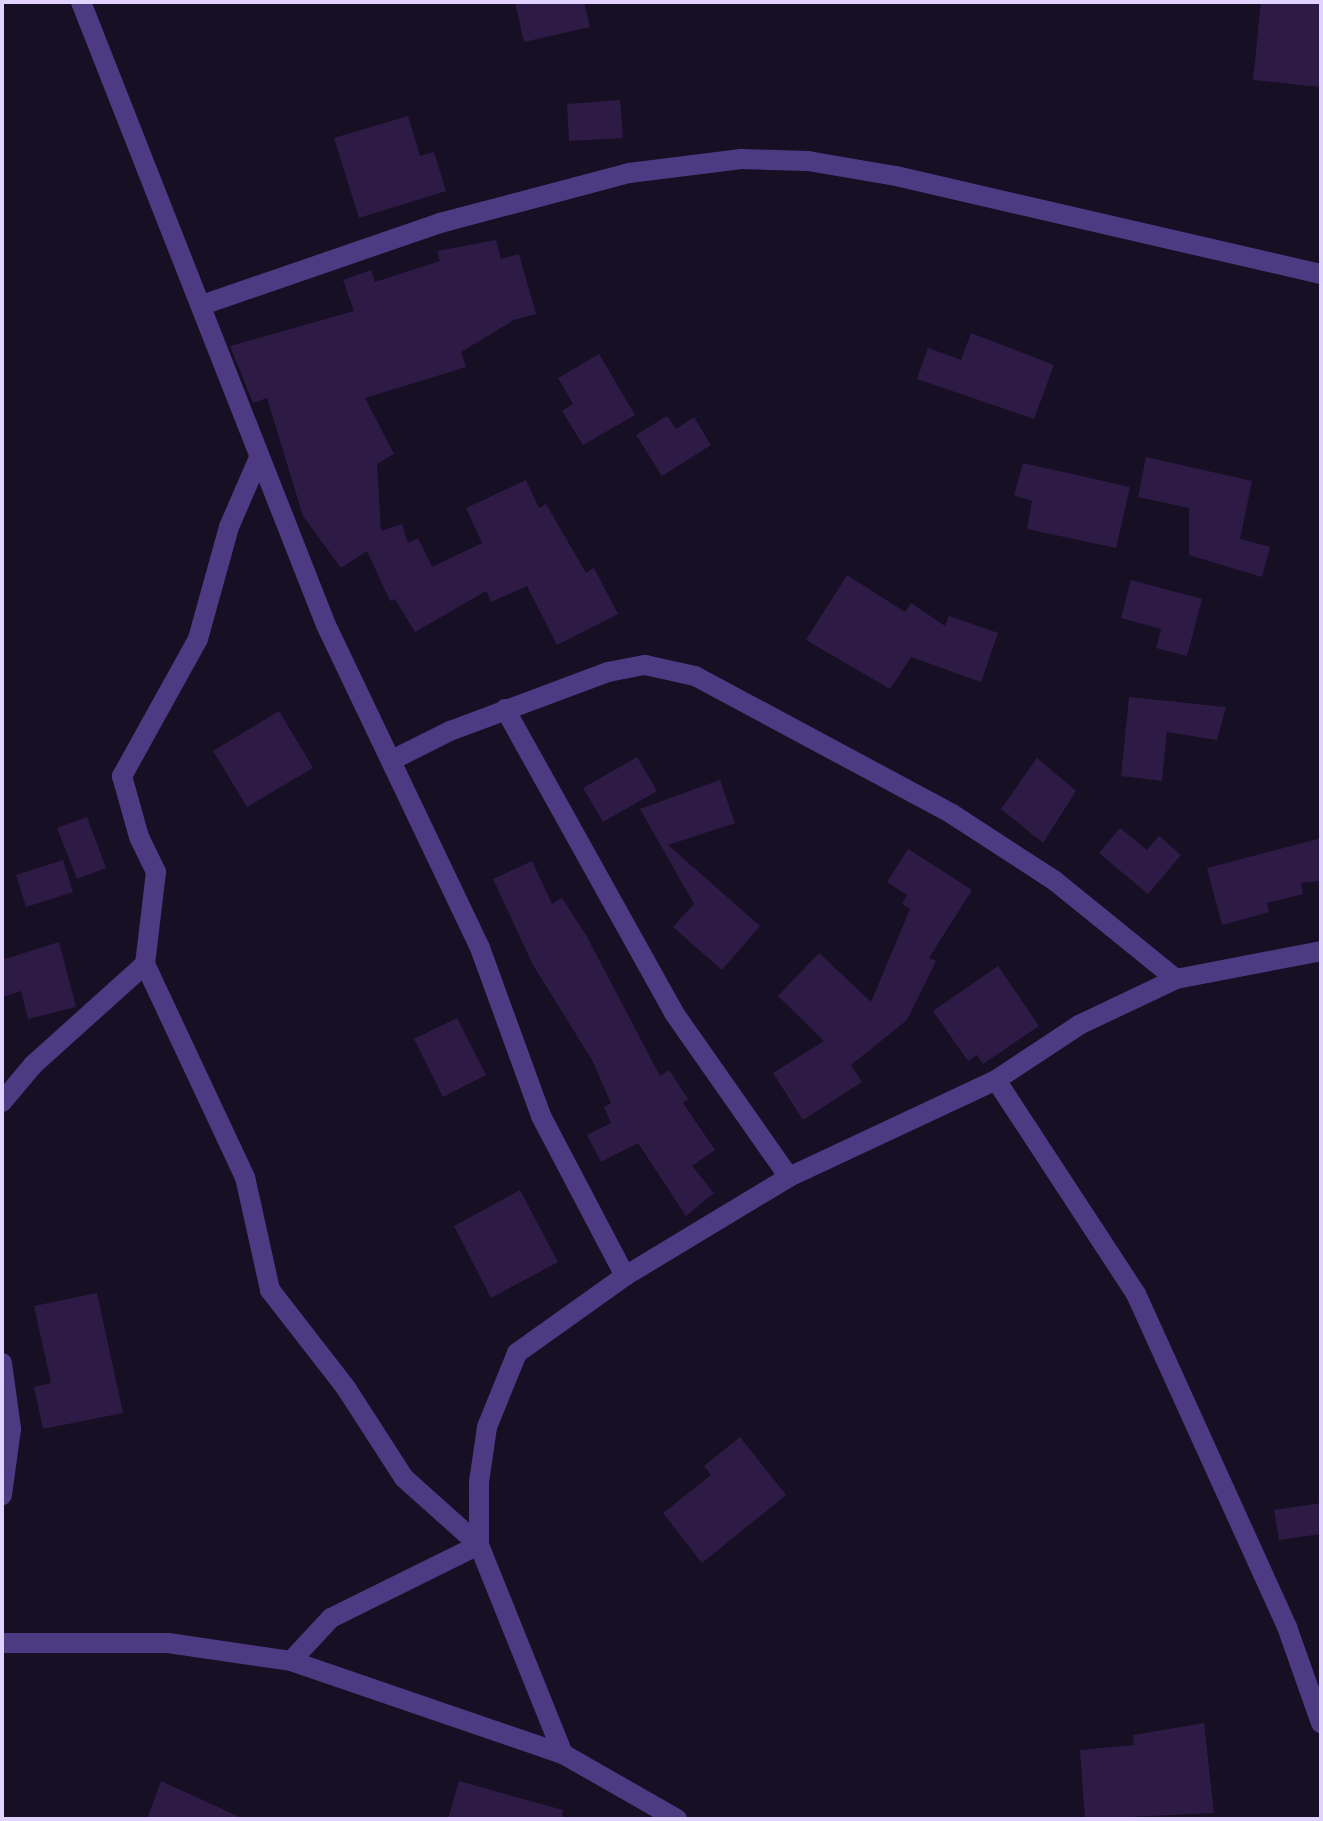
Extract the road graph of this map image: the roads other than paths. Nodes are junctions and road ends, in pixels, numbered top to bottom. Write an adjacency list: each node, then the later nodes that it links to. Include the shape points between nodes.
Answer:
1 (81, 2): 3 (street)
2 (1321, 274): 3 (street, via 896,176 808,161 741,159 629,173 440,223)
3 (202, 305): 4 (street)
4 (258, 460): 6 (street, via 326,625); 8 (street, via 229,527 198,639 122,776 156,872)
5 (505, 709): 6 (street); 9 (street, via 608,672 645,665 695,676 952,814 1055,881); 12 (street, via 674,1013)
6 (392, 760): 13 (street, via 480,948 541,1116)
7 (1321, 951): 9 (street)
8 (145, 964): 11 (street, via 33,1065); 16 (street, via 245,1177 270,1290 346,1388 404,1478)
9 (1176, 979): 10 (street, via 1079,1025)
10 (996, 1080): 12 (street); 19 (street, via 1136,1294 1287,1627)
11 (2, 1102)
12 (789, 1177): 13 (street)
13 (625, 1276): 16 (street, via 517,1353 487,1427 479,1482)
14 (2, 1363): 15 (street, via 11,1429)
15 (2, 1495)
16 (479, 1545): 18 (street, via 331,1618); 20 (street)
17 (2, 1643): 18 (street, via 168,1643)
18 (291, 1661): 20 (street)
19 (1321, 1723)
20 (563, 1754): 21 (street)
21 (677, 1819)

